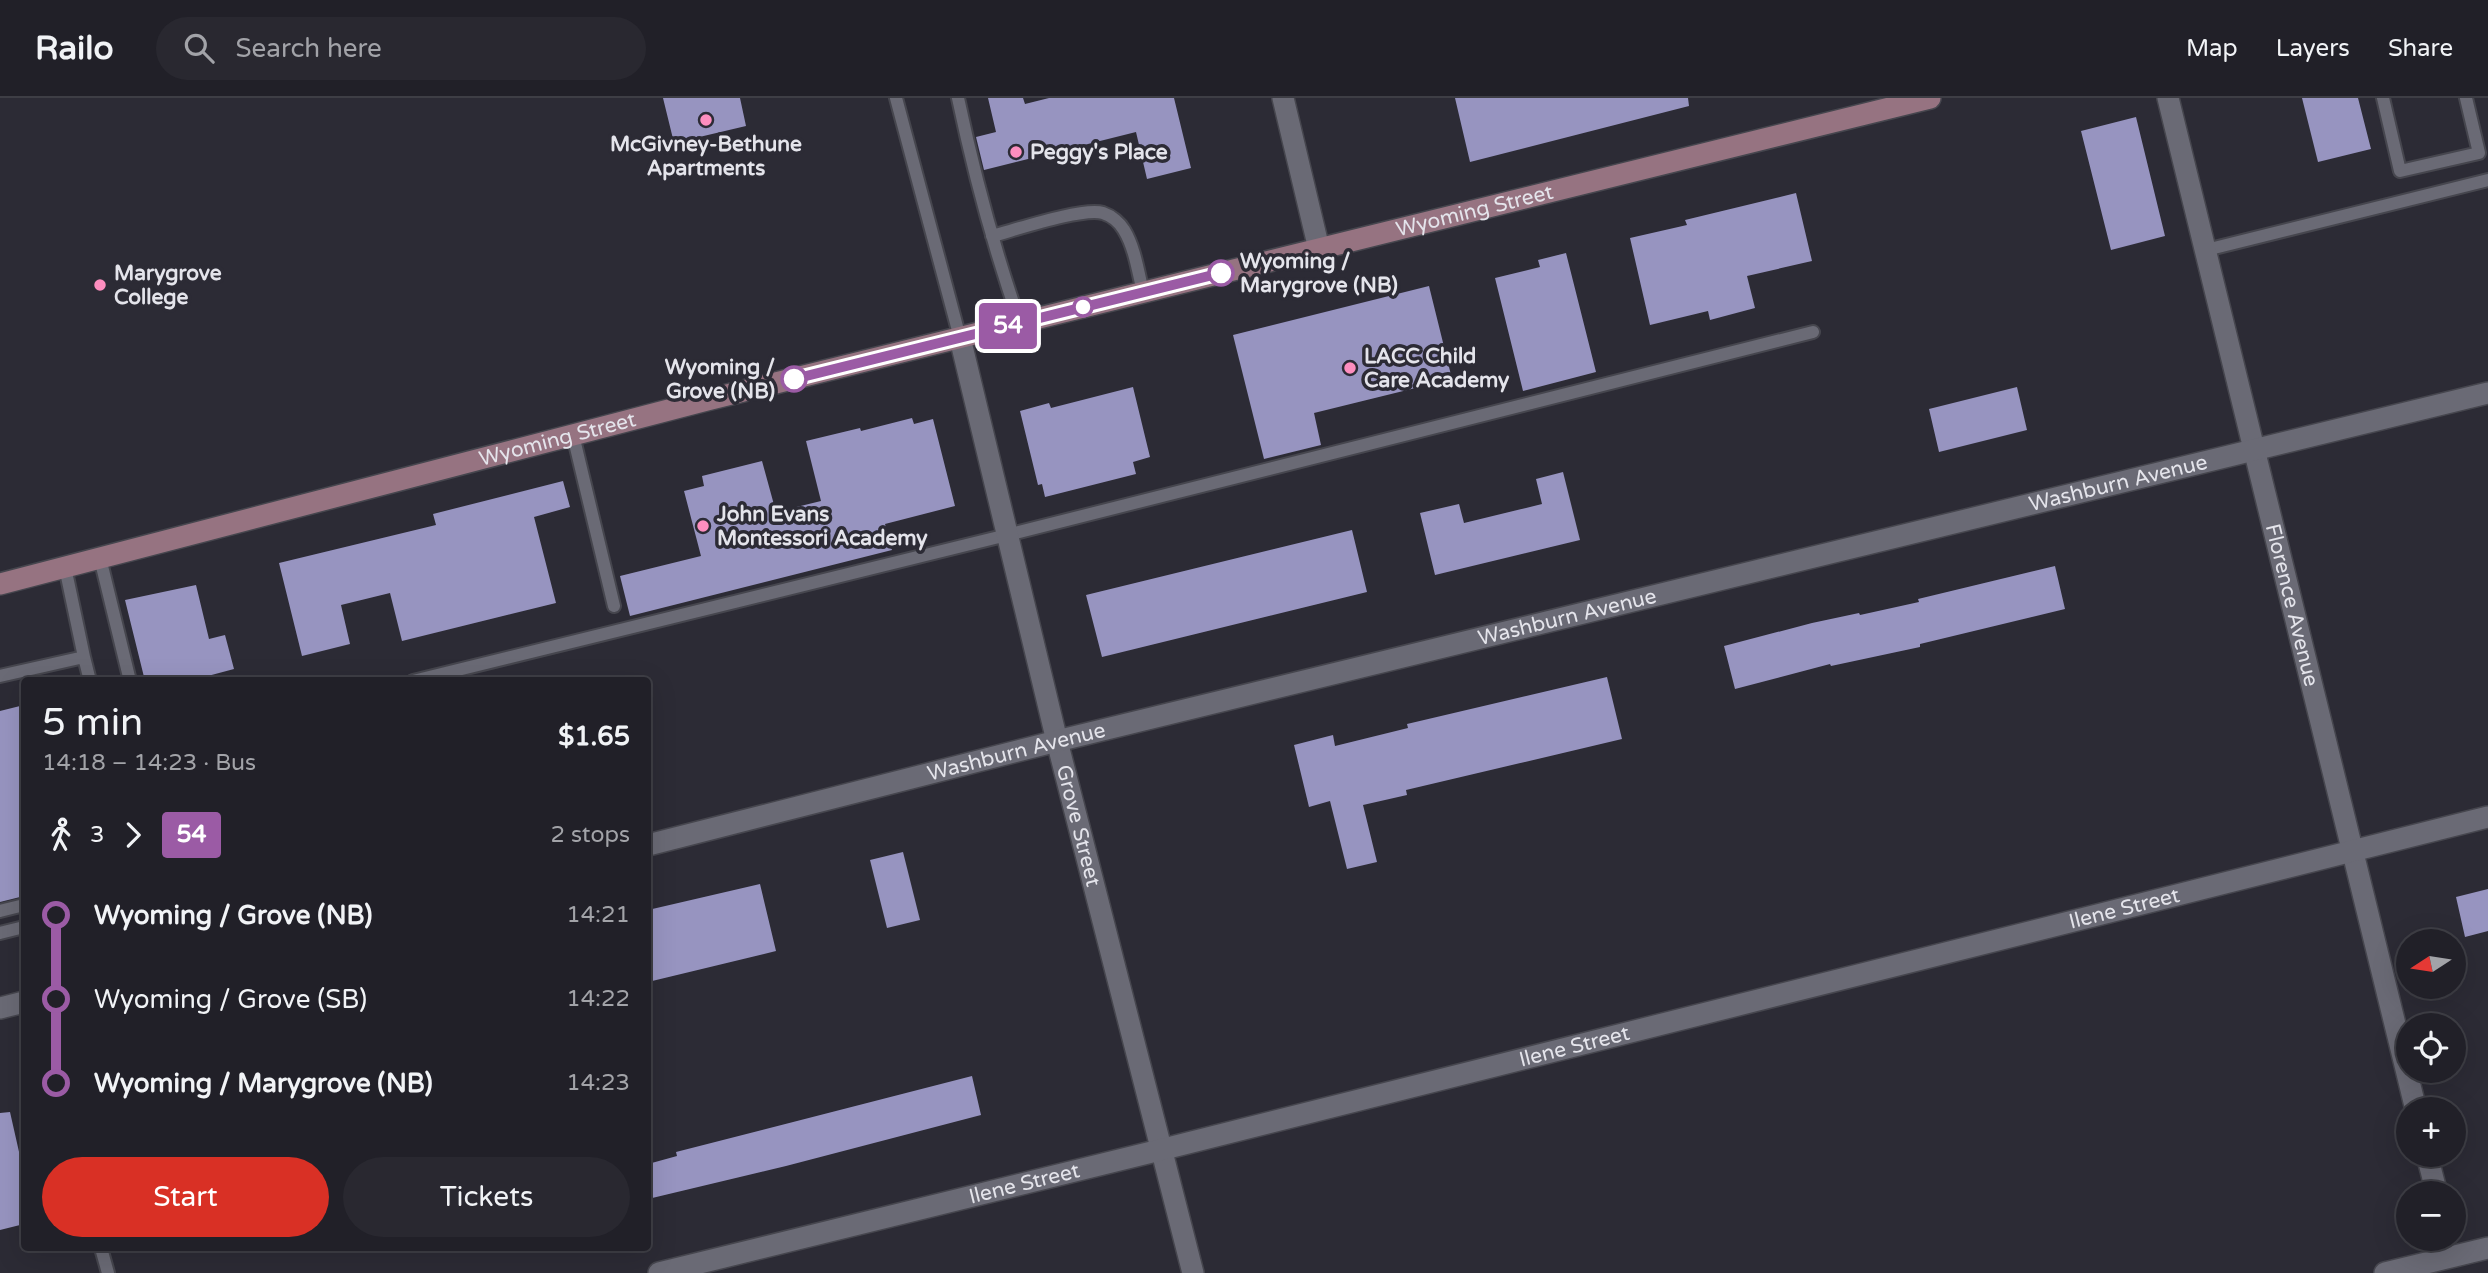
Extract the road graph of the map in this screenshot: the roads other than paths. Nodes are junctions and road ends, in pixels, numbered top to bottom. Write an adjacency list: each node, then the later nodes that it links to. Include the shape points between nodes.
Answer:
1 (896, 98): 15 (lane)
2 (958, 98): 9 (lane)
3 (1283, 98): 10 (street)
4 (1930, 98): 10 (street, Wyoming Street)
5 (2168, 98): 11 (street, Florence Avenue)
6 (2383, 98): 7 (lane, via 2400,171 2479,153)
7 (2466, 98)
8 (2488, 180): 11 (lane)
9 (992, 236): 12 (lane, via 1101,213 1123,227); 13 (lane)
10 (1319, 249): 12 (street, Wyoming Street)
11 (2206, 250): 18 (street, Florence Avenue)
12 (1143, 292): 13 (street, Wyoming Street)
13 (1020, 323): 15 (street, Wyoming Street)
14 (1813, 332): 19 (lane)
15 (960, 338): 17 (street, Wyoming Street); 19 (street, Grove Street)
16 (2488, 393): 18 (street, Washburn Avenue)
17 (573, 435): 20 (street, Wyoming Street); 23 (lane)
18 (2255, 450): 29 (street, Washburn Avenue); 32 (street, Florence Avenue)
19 (1007, 535): 28 (lane); 29 (street, Grove Street)
20 (100, 558): 21 (street, Wyoming Street); 27 (lane)
21 (65, 567): 22 (street, Wyoming Street); 24 (lane)
22 (0, 584)
23 (614, 606)
24 (84, 657): 25 (lane); 26 (lane)
25 (0, 676)
26 (89, 677)
27 (129, 677)
28 (429, 677)
29 (1056, 741): 31 (street, Washburn Avenue); 40 (street, Grove Street)
30 (2488, 817): 32 (street, Ilene Street)
31 (651, 844)
32 (2351, 851): 39 (street, Florence Avenue); 40 (street, Ilene Street)
33 (20, 906): 34 (lane)
34 (0, 911)
35 (21, 928): 36 (lane)
36 (0, 933)
37 (21, 1003): 38 (street)
38 (0, 1008)
39 (2413, 1097)
40 (1160, 1150): 45 (street, Ilene Street); 46 (street, Grove Street)
41 (2488, 1248): 43 (street)
42 (102, 1251): 44 (lane)
43 (2452, 1256): 47 (street)
44 (108, 1273)
45 (659, 1273)
46 (1193, 1273)
47 (2385, 1273)

